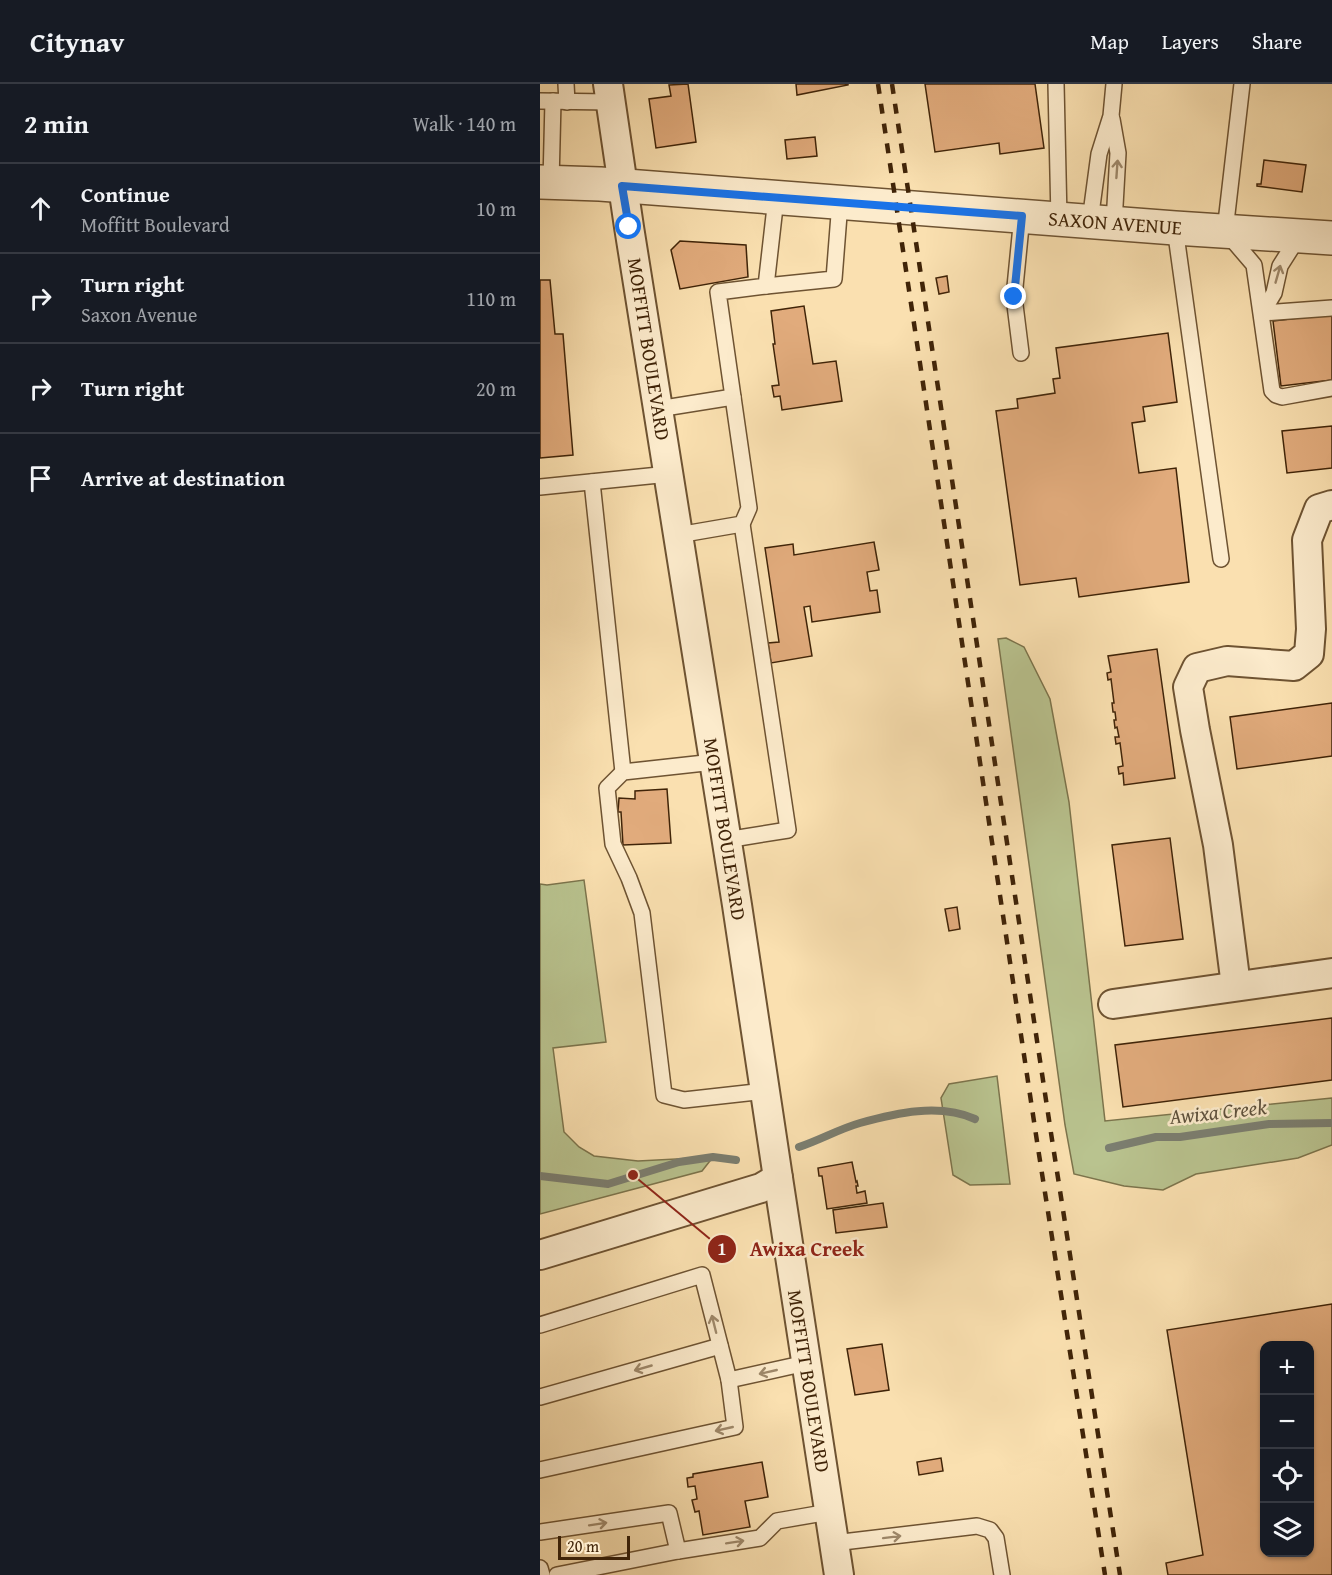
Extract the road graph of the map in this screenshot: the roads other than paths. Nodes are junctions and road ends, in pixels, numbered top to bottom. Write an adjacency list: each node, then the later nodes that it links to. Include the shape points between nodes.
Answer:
1 (566, 84): 6 (lane)
2 (1056, 84): 14 (lane)
3 (1114, 84): 7 (lane)
4 (1242, 84): 16 (lane)
5 (609, 93): 6 (lane); 10 (street, MOFFITT BOULEVARD)
6 (553, 101): 8 (lane)
7 (1111, 116): 14 (lane, via 1099,154); 14 (lane, one-way to 7, via 1118,153)
8 (546, 138): 9 (lane)
9 (545, 182): 10 (street, SAXON AVENUE)
10 (622, 186): 11 (street, SAXON AVENUE); 25 (street, MOFFITT BOULEVARD)
11 (776, 198): 12 (street, SAXON AVENUE); 19 (lane)
12 (840, 202): 13 (street, SAXON AVENUE); 19 (lane, via 834,279)
13 (1022, 216): 14 (street, SAXON AVENUE); 22 (lane, via 1014,297)
14 (1088, 221): 15 (street, SAXON AVENUE)
15 (1174, 228): 16 (street, SAXON AVENUE); 32 (lane)
16 (1224, 231): 17 (street, SAXON AVENUE); 21 (lane, via 1254,265)
17 (1299, 236): 18 (street, SAXON AVENUE); 21 (lane, one-way to 17, via 1274,293 1280,266)
18 (1332, 238)
19 (766, 286): 24 (lane, via 718,292)
20 (1332, 308): 21 (lane)
21 (1262, 313): 23 (lane, via 1273,357 1272,391 1282,397)
22 (1021, 353)
23 (1332, 388)
24 (733, 397): 25 (lane); 30 (lane, via 749,508)
25 (658, 409): 26 (street, MOFFITT BOULEVARD)
26 (669, 474): 27 (lane); 31 (street, MOFFITT BOULEVARD)
27 (592, 482): 28 (lane); 34 (lane)
28 (540, 487)
29 (1332, 505): 37 (street, via 1319,509 1307,540 1309,654 1294,666 1227,661 1197,668 1188,687 1218,844)
30 (742, 524): 31 (lane); 35 (lane, via 788,830)
31 (678, 535): 33 (street, MOFFITT BOULEVARD)
32 (1221, 559)
33 (714, 762): 34 (lane); 35 (street, MOFFITT BOULEVARD)
34 (623, 772): 39 (lane, via 607,788 613,844 642,913 664,1095 684,1100)
35 (726, 840): 39 (street, MOFFITT BOULEVARD)
36 (1332, 973): 37 (street)
37 (1236, 986): 38 (street)
38 (1113, 1004)
39 (765, 1091): 40 (street, MOFFITT BOULEVARD)
40 (778, 1179): 41 (street, via 761,1188); 44 (street, MOFFITT BOULEVARD)
41 (540, 1255)
42 (540, 1324): 43 (lane, one-way to 42, via 702,1275)
43 (720, 1346): 45 (lane); 46 (lane, one-way to 46)
44 (806, 1363): 45 (lane, one-way to 45); 48 (street, MOFFITT BOULEVARD)
45 (729, 1380): 47 (lane, one-way to 47, via 735,1427)
46 (540, 1397)
47 (540, 1470)
48 (829, 1512): 50 (street, MOFFITT BOULEVARD); 51 (lane, one-way to 48, via 760,1538 777,1521)
49 (540, 1532): 51 (lane, one-way to 51, via 669,1513)
50 (834, 1544): 55 (street, MOFFITT BOULEVARD); 56 (lane, one-way to 56, via 977,1526 990,1530 996,1538)
51 (678, 1551): 54 (lane)
52 (540, 1568): 53 (lane)
53 (542, 1575)
54 (557, 1575)
55 (839, 1575)
56 (1002, 1575)

